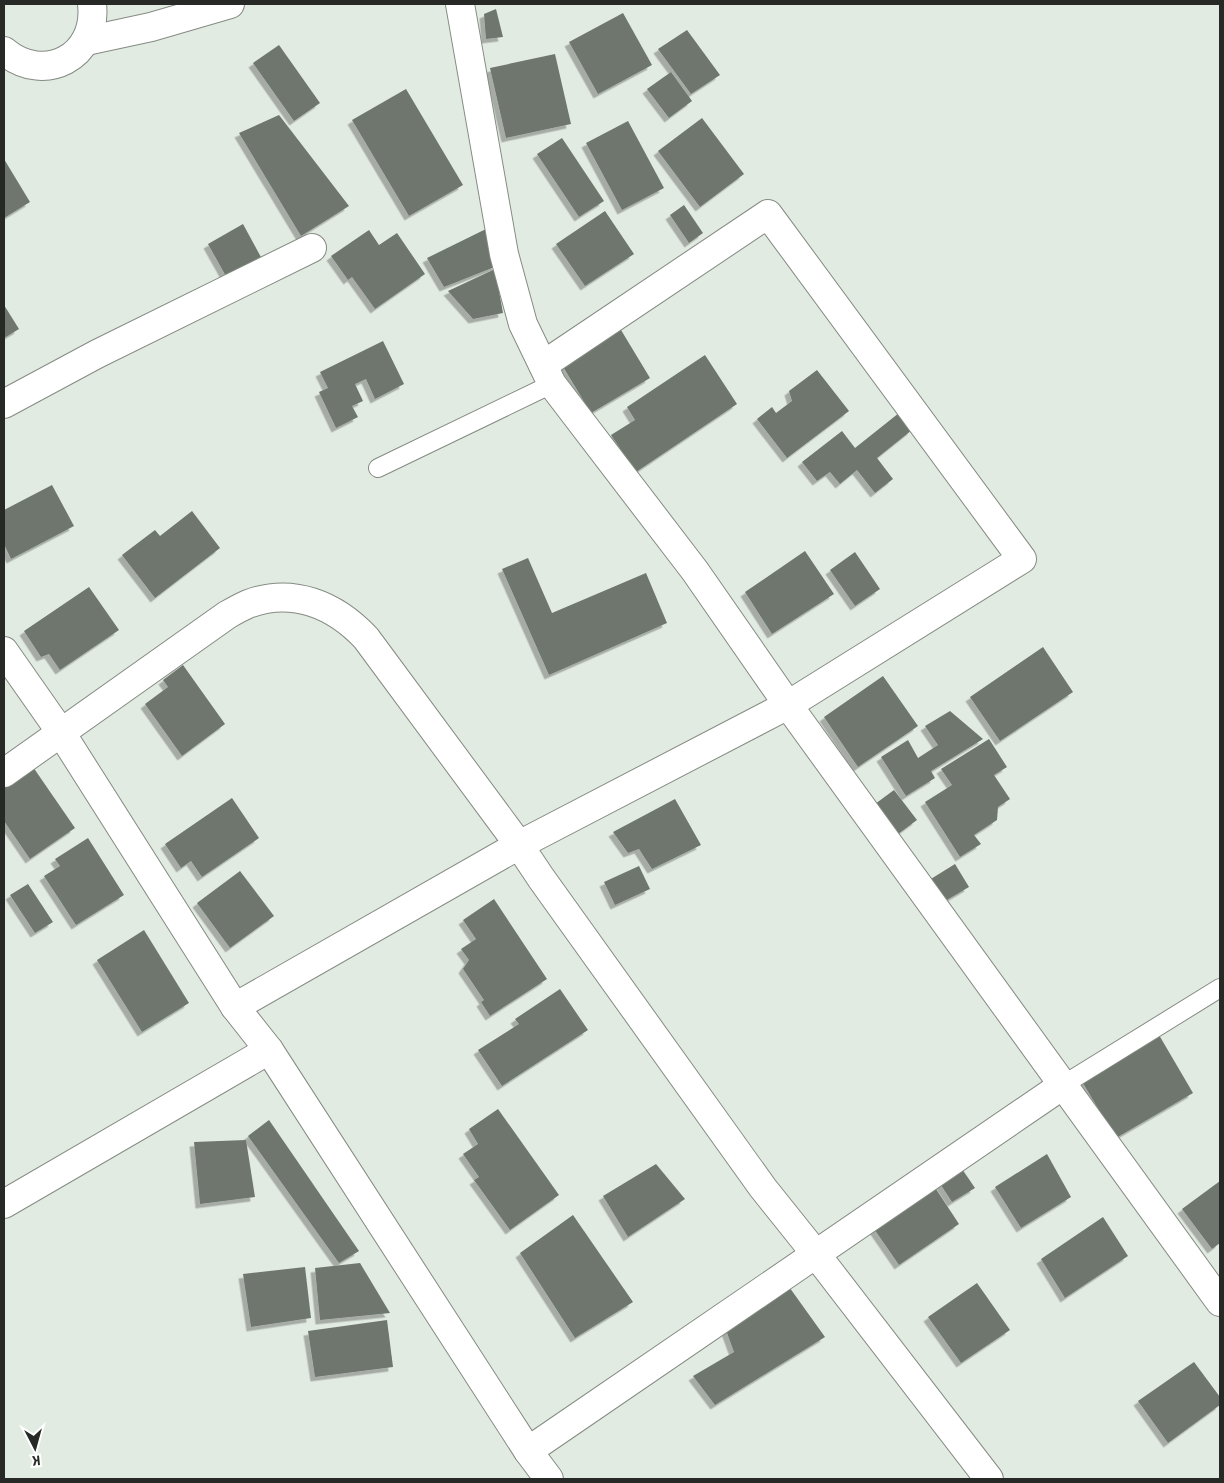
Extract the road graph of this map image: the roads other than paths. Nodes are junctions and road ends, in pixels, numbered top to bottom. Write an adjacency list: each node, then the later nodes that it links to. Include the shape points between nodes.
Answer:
1 (92, 4): 4 (street, via 94,16)
2 (230, 4): 4 (street)
3 (460, 4): 7 (street, via 504,254 523,324)
4 (86, 41): 5 (street, via 66,60 46,66)
5 (11, 64)
6 (312, 248): 8 (street, via 97,354)
7 (547, 375): 9 (lane); 11 (street, via 695,571); 11 (street, via 768,214 1022,559)
8 (4, 404)
9 (378, 468)
10 (4, 651): 12 (street)
11 (788, 704): 14 (street); 18 (street)
12 (60, 731): 13 (street); 14 (street, via 227,615 248,604 272,598 296,598 326,606 352,623 366,638); 16 (street)
13 (4, 773)
14 (519, 845): 16 (street); 20 (street, via 757,1180)
15 (1220, 988): 18 (lane)
16 (235, 1007): 17 (street)
17 (269, 1050): 19 (street); 22 (street)
18 (1062, 1085): 20 (street); 21 (street)
19 (4, 1204)
20 (815, 1253): 22 (street); 24 (street)
21 (1220, 1302)
22 (528, 1451): 23 (street)
23 (549, 1479)
24 (989, 1479)

